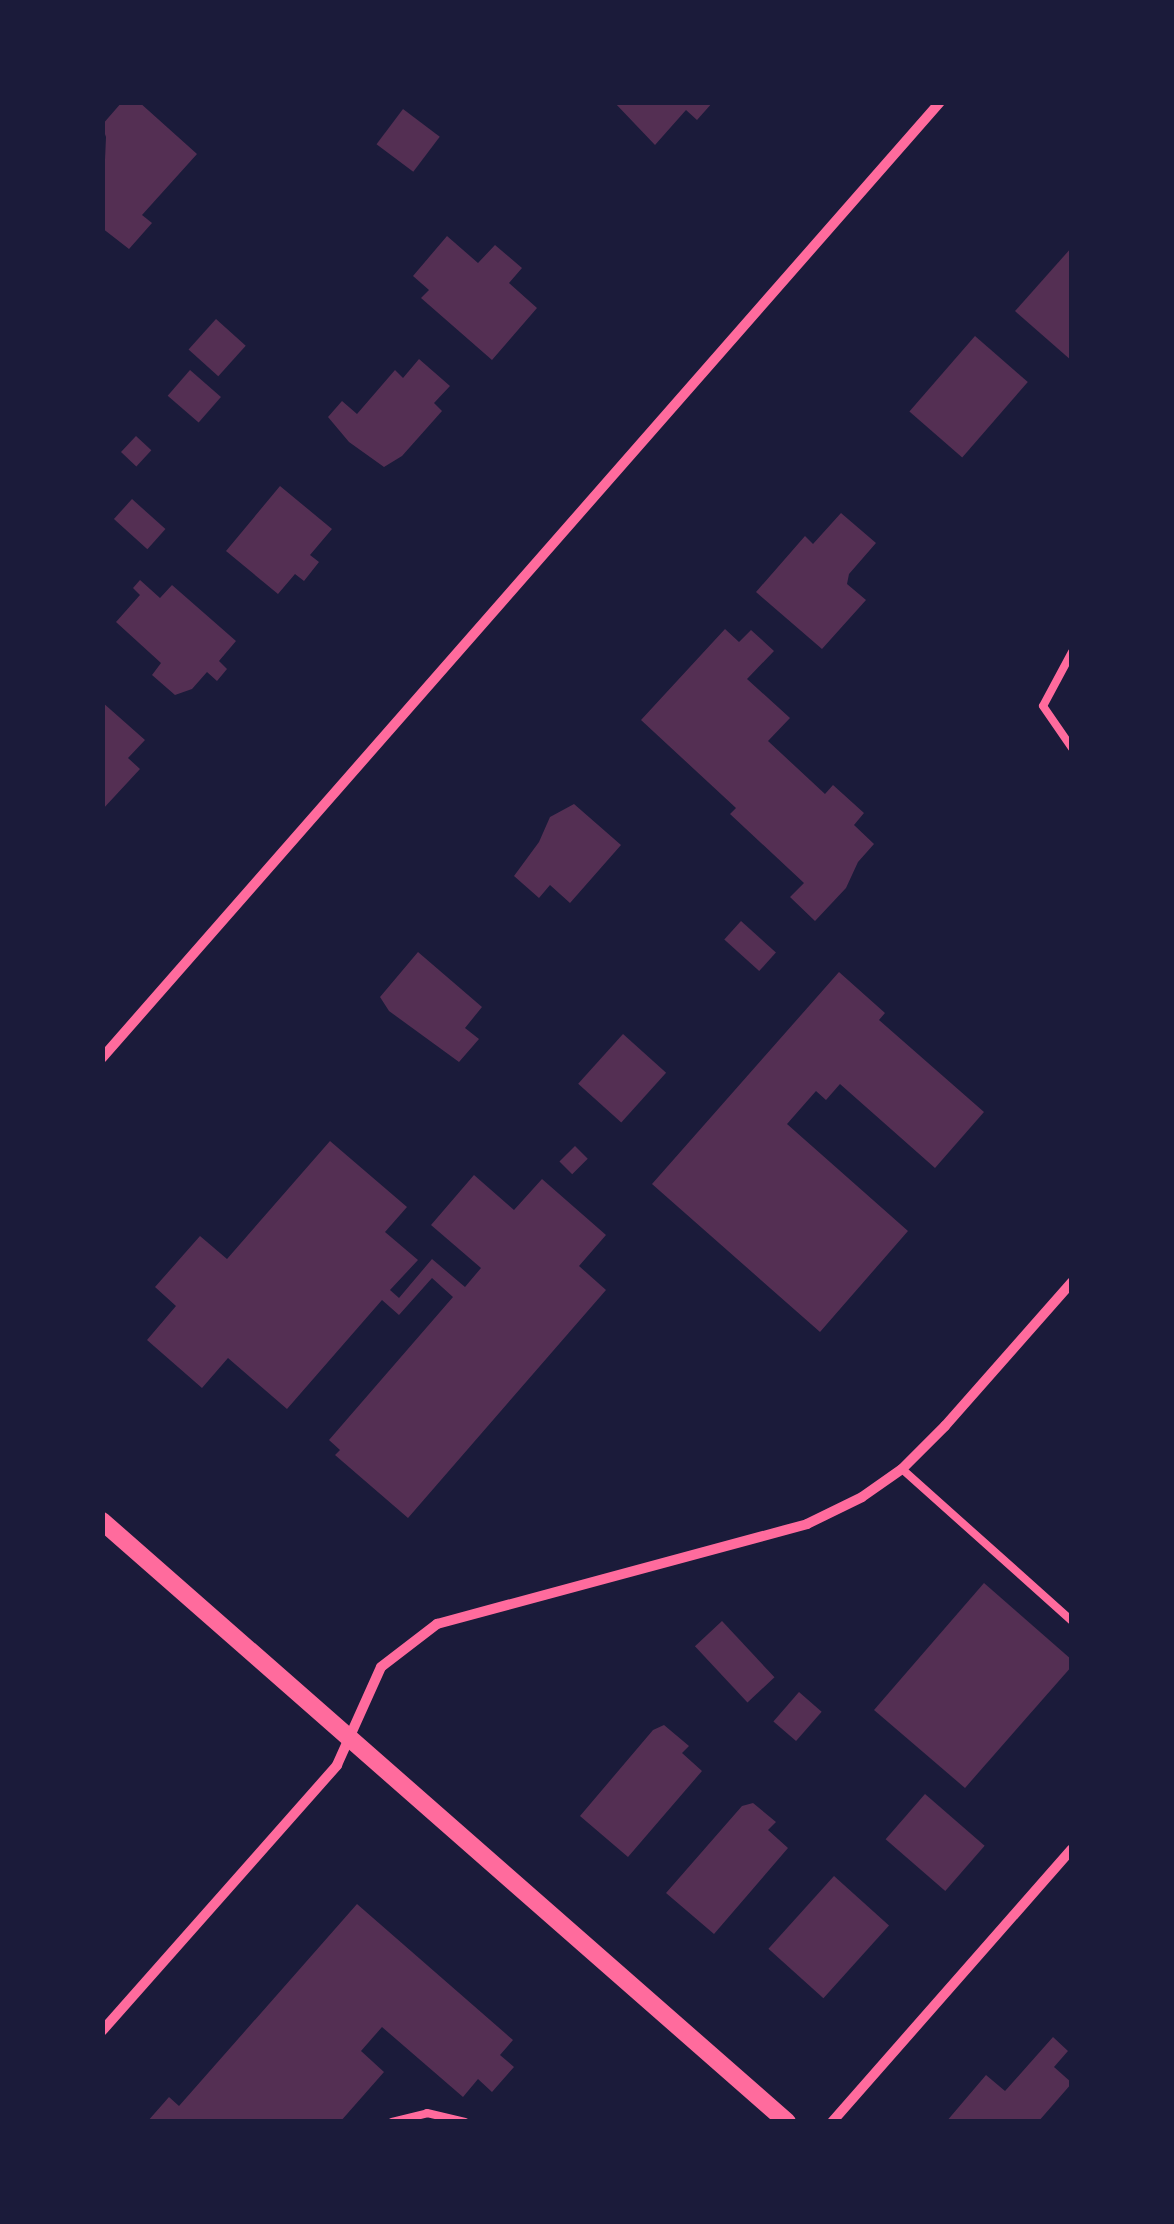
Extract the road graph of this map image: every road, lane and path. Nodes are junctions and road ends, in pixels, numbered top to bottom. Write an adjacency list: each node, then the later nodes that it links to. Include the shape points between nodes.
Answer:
1 (940, 102): 4 (street)
2 (1072, 652): 3 (lane, via 1044,706)
3 (1072, 748)
4 (102, 1058)
5 (1071, 1284): 6 (street)
6 (902, 1469): 8 (lane); 9 (street, via 807,1524 437,1624 381,1667)
7 (102, 1521): 9 (street)
8 (1072, 1621)
9 (352, 1739): 11 (street, via 337,1766); 14 (street)
10 (1072, 1849): 15 (street)
11 (102, 2031)
12 (392, 2122): 13 (lane, via 427,2113)
13 (464, 2122)
14 (787, 2122)
15 (832, 2122)

